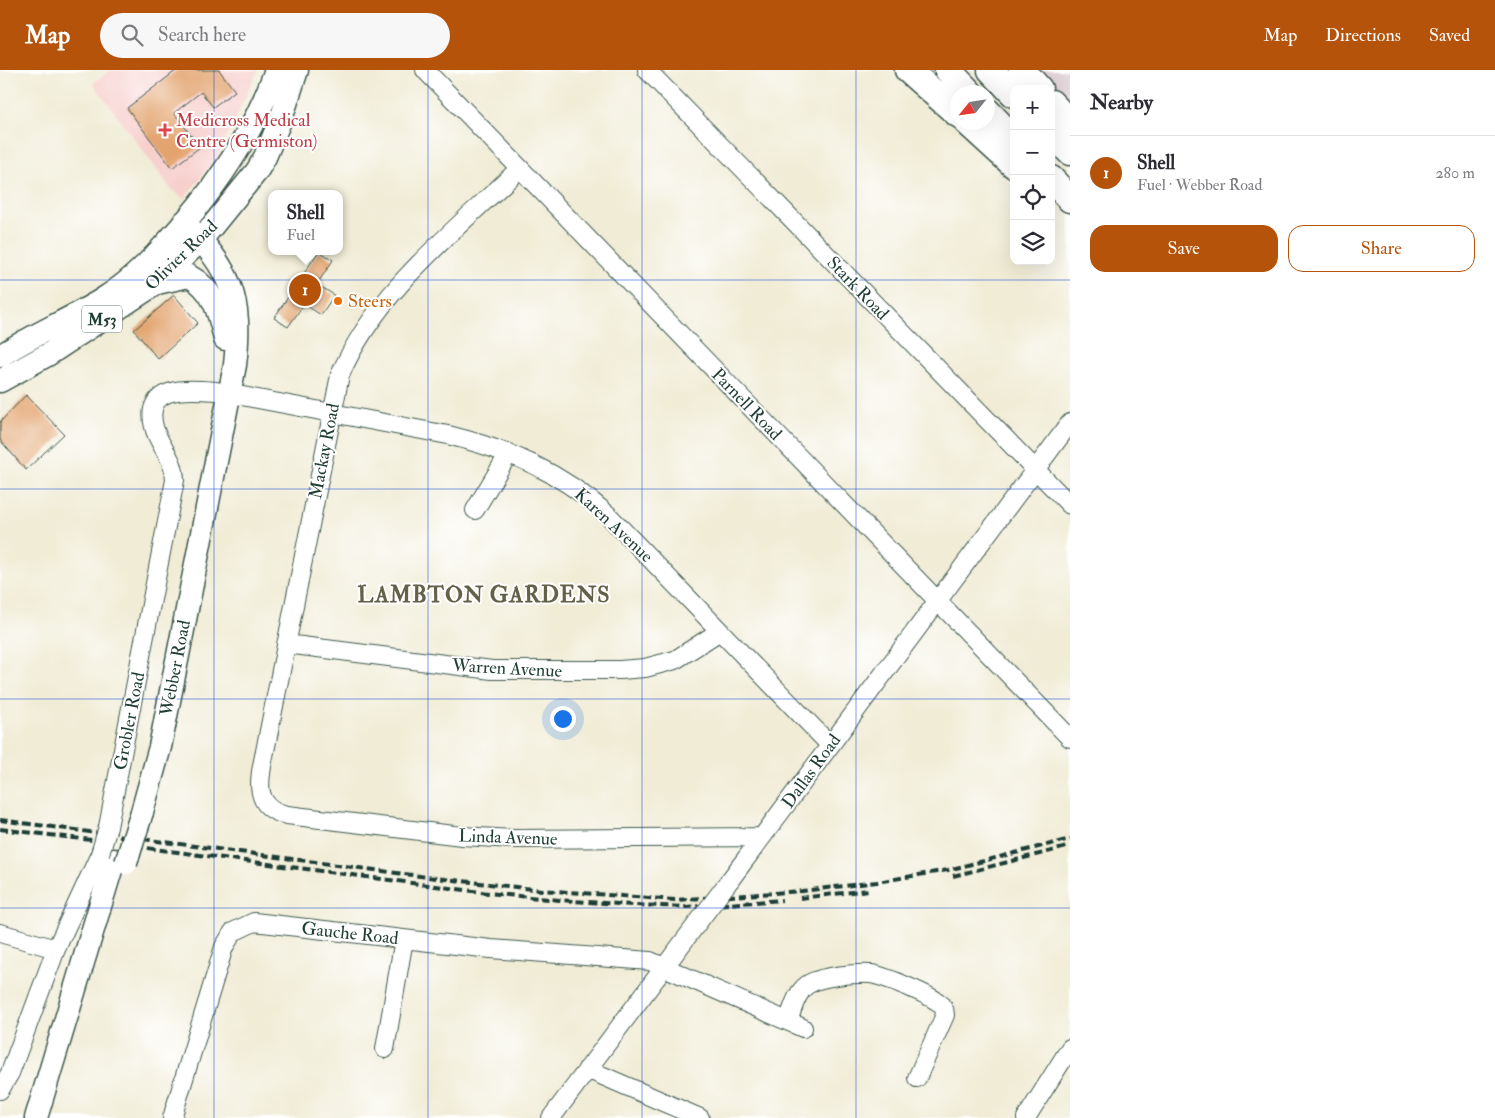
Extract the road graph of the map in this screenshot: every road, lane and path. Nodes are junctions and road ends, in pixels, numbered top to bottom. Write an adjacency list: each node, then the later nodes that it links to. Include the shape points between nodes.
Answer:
1 (276, 70): 26 (main road, Olivier Road / M53, via 263,105 231,162)
2 (297, 70): 27 (main road, Olivier Road / M53, via 265,157)
3 (425, 70): 21 (street, Parnell Road)
4 (647, 70): 36 (street, Stark Road)
5 (908, 70): 12 (highway)
6 (948, 70): 9 (highway)
7 (991, 70): 11 (highway)
8 (1022, 70): 10 (highway)
9 (962, 85)
10 (1035, 85)
11 (1010, 90)
12 (950, 107)
13 (1055, 107): 15 (highway)
14 (995, 119): 17 (highway)
15 (1070, 123)
16 (976, 130): 20 (highway)
17 (1010, 135)
18 (1055, 136): 19 (highway)
19 (1070, 152)
20 (1010, 161)
21 (520, 168): 33 (street, Mackay Road, via 415,269 378,310 350,352 340,375); 39 (street, Parnell Road)
22 (1055, 183): 23 (highway)
23 (1070, 198)
24 (1055, 201): 25 (highway)
25 (1070, 214)
26 (180, 228): 27 (main road, Webber Road); 30 (main road, Olivier Road / M53, via 134,276 103,299)
27 (196, 244): 28 (main road, Olivier Road / M53); 29 (main road, Webber Road, via 199,257 220,296); 32 (main road, Webber Road, via 223,270 237,307 238,339)
28 (155, 284): 29 (main road, via 182,276 196,280 216,304); 31 (main road, Olivier Road / M53, via 49,354)
29 (225, 339): 32 (main road, Webber Road)
30 (0, 356)
31 (0, 381)
32 (223, 392): 33 (street, Karen Avenue); 46 (main road, Webber Road, via 134,812); 46 (street, Grobler Road, bridge, via 172,391 162,396 155,406 154,428 173,464 175,480 108,827)
33 (333, 413): 35 (street, Karen Avenue, via 448,435); 41 (street, Mackay Road)
34 (1070, 423): 36 (street, Dallas Road)
35 (509, 453): 38 (street); 40 (street, Karen Avenue, via 561,478 594,502)
36 (1035, 471): 37 (street, Stark Road); 39 (street, Dallas Road)
37 (1070, 505)
38 (475, 510)
39 (938, 601): 42 (street, Parnell Road); 43 (street, Dallas Road)
40 (720, 631): 41 (street, Warren Avenue, via 675,660 645,668 620,670 492,670); 43 (street, Karen Avenue)
41 (286, 644): 44 (street, Mackay Road, via 260,781)
42 (1070, 738)
43 (830, 745): 45 (street, Dallas Road)
44 (261, 798): 45 (street, Linda Avenue, via 274,812 286,815 462,836 551,840)
45 (762, 837): 50 (street, Dallas Road, bridge)
46 (114, 859): 49 (street, Grobler Road); 56 (main road, Webber Road); 57 (main road, Webber Road)
47 (0, 933): 49 (street)
48 (404, 938): 50 (street, Gauche Road, via 500,950 636,959); 51 (street); 58 (street, Gauche Road, via 265,922 246,925 233,932 219,959)
49 (56, 949): 55 (street, Grobler Road, via 10,1074)
50 (664, 968): 53 (street, Dallas Road); 54 (street, Gauche Road, via 796,1025 797,998 806,985 834,977 880,976 933,999 943,1006 945,1015)
51 (385, 1048)
52 (1070, 1048): 61 (street)
53 (587, 1069): 59 (street, Dallas Road); 60 (street)
54 (917, 1078)
55 (0, 1090)
56 (36, 1118)
57 (49, 1118)
58 (172, 1118)
59 (551, 1118)
60 (700, 1118)
61 (1026, 1118)

